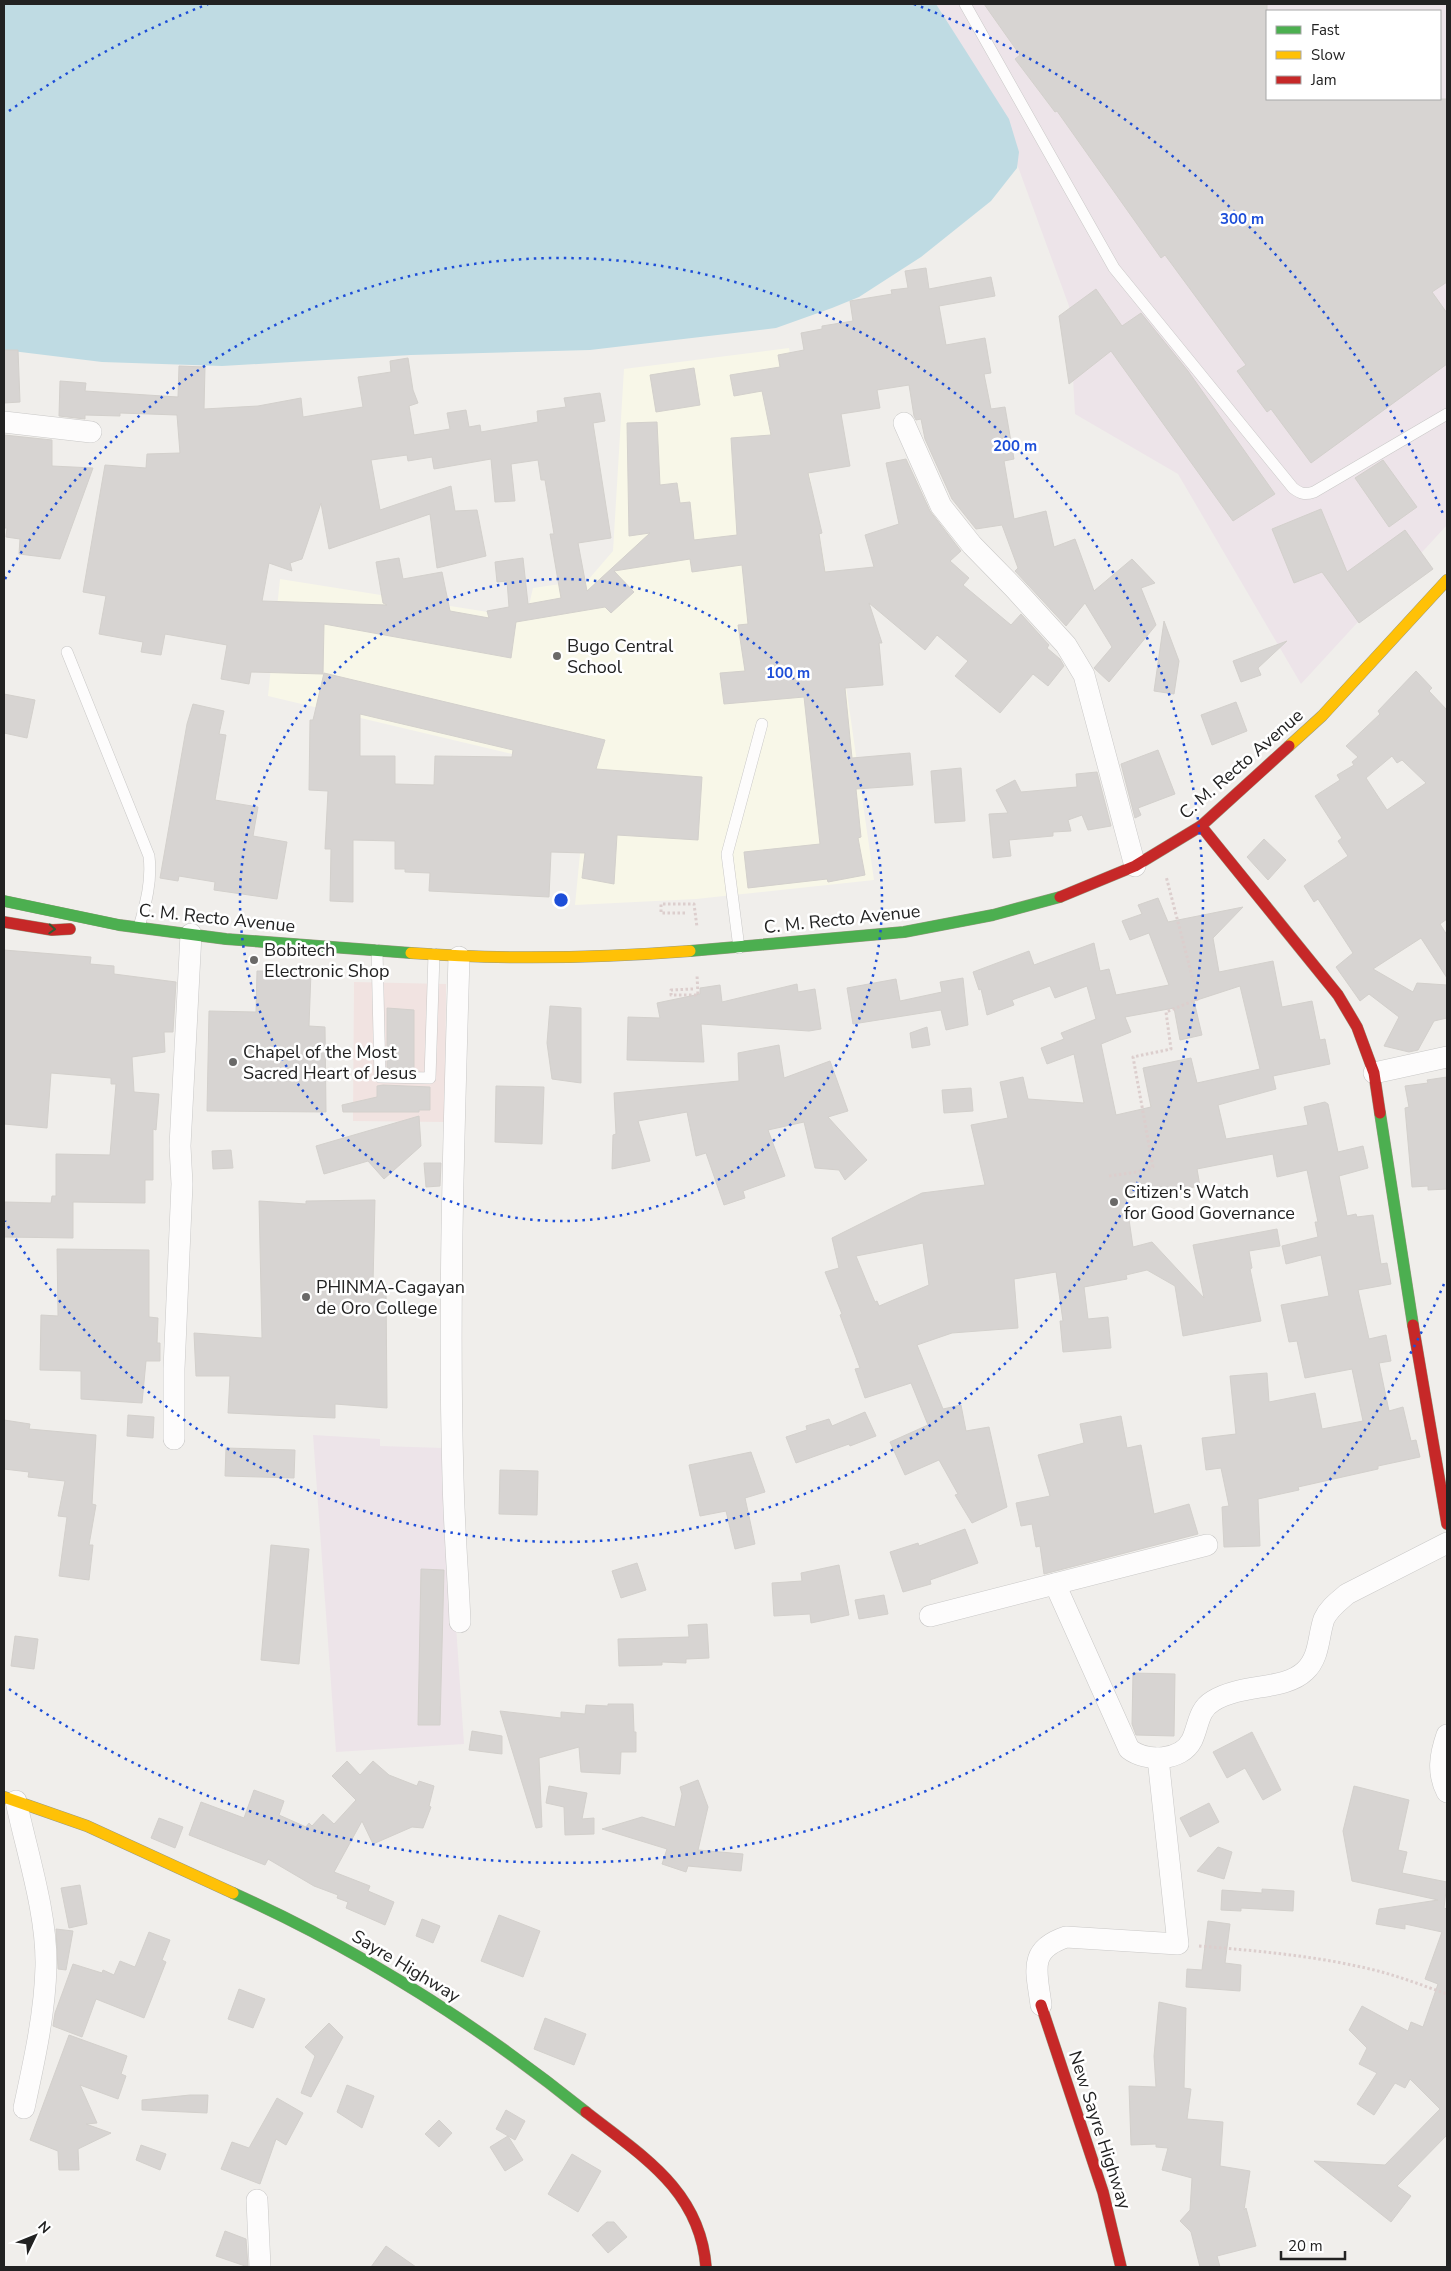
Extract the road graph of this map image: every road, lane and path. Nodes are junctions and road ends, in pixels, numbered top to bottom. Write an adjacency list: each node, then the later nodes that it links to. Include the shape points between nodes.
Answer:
1 (965, 4): 2 (lane, via 1114,268 1293,488 1307,495 1314,492)
2 (1447, 414)
3 (4, 422): 5 (street)
4 (904, 422): 11 (street, via 941,506 972,545 1066,645 1084,675)
5 (91, 432)
6 (1447, 580): 9 (main road, C. M. Recto Avenue, via 1322,716)
7 (67, 652): 18 (lane, via 149,856 148,896)
8 (762, 724): 20 (lane, via 727,854)
9 (1201, 826): 10 (main road, C. M. Recto Avenue); 27 (main road, via 1338,995 1357,1027)
10 (1160, 851): 11 (main road, C. M. Recto Avenue); 28 (path, via 1198,999 1166,1012 1171,1049 1133,1057 1153,1167)
11 (1135, 866): 20 (main road, C. M. Recto Avenue, via 1054,900 993,915 904,932)
12 (4, 901): 17 (main road, C. M. Recto Avenue)
13 (70, 902): 17 (main road, C. M. Recto Avenue)
14 (694, 904): 15 (path, via 661,904 661,913)
15 (685, 913)
16 (4, 922): 17 (main road, C. M. Recto Avenue, one-way to 17, via 52,930)
17 (119, 925): 18 (main road, C. M. Recto Avenue)
18 (139, 927): 19 (main road, C. M. Recto Avenue)
19 (191, 934): 21 (main road, C. M. Recto Avenue); 29 (street, via 180,1146 182,1184)
20 (739, 948): 23 (main road, C. M. Recto Avenue, via 636,955)
21 (378, 950): 22 (main road, C. M. Recto Avenue); 22 (lane, via 380,1077 430,1078)
22 (434, 954): 23 (main road, C. M. Recto Avenue)
23 (459, 957): 35 (street, via 452,1184 452,1337 453,1479)
24 (698, 984): 25 (path, via 698,995 671,995 670,990)
25 (693, 989)
26 (1447, 1057): 27 (street)
27 (1374, 1073): 30 (main road)
28 (1109, 1176)
29 (174, 1439)
30 (1447, 1524)
31 (1447, 1543): 37 (street, via 1347,1594 1333,1606 1325,1617 1315,1658 1296,1679 1229,1692 1210,1702 1201,1713 1192,1740 1185,1749)
32 (1207, 1545): 33 (street)
33 (1055, 1584): 34 (street); 37 (street, via 1129,1749 1136,1755)
34 (930, 1616)
35 (460, 1622)
36 (1447, 1735): 38 (street, via 1440,1761 1442,1782)
37 (1158, 1758): 40 (street)
38 (1447, 1792)
39 (10, 1799): 43 (street, via 36,1888 46,1965 36,2050); 46 (main road, Sayre Highway, via 86,1826 291,1919 421,1993 472,2027 661,2171 680,2192 696,2218)
40 (1178, 1944): 41 (path, via 1326,1960 1378,1971); 42 (street, via 1066,1938 1050,1942 1040,1953 1037,1963)
41 (1447, 1994)
42 (1041, 2005): 47 (main road, New Sayre Highway, via 1103,2192)
43 (24, 2108)
44 (257, 2200): 45 (street)
45 (260, 2267)
46 (706, 2267)
47 (1121, 2267)

